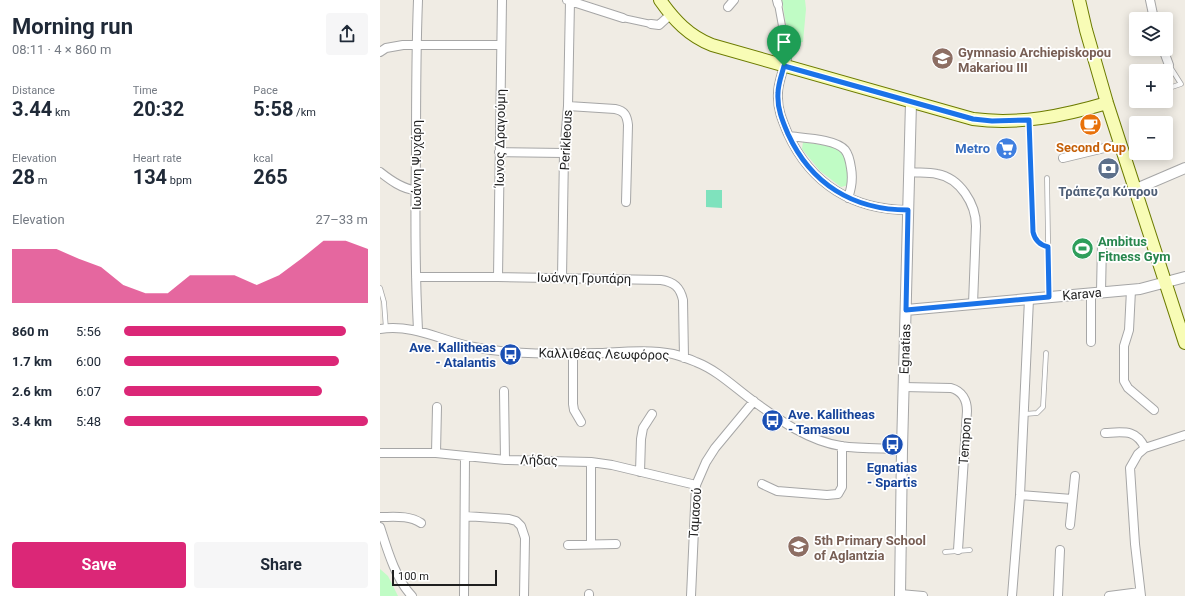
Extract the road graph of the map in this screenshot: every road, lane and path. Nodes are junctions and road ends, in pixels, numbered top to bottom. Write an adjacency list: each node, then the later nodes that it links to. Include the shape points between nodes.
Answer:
1 (418, 0): 14 (street, Ιωάννη Ψυχάρη)
2 (502, 0): 15 (street, Ίωνος Δραγούμη)
3 (660, 0): 11 (main road)
4 (734, 0): 9 (street)
5 (1079, 0): 22 (main road)
6 (1150, 0): 10 (street)
7 (569, 1): 12 (street); 23 (street, Perikleous)
8 (777, 2): 17 (street, via 788,59)
9 (728, 7)
10 (1153, 12)
11 (670, 15): 13 (street, via 659,25); 17 (main road, via 702,41)
12 (623, 18): 13 (street)
13 (651, 24)
14 (416, 45): 15 (street); 16 (street, via 395,46); 35 (street, Ιωάννη Ψυχάρη)
15 (501, 45): 27 (street, Ίωνος Δραγούμη)
16 (380, 52)
17 (784, 66): 21 (main road); 25 (street, via 778,102 780,115)
18 (1173, 70): 19 (lane)
19 (1183, 84): 20 (lane)
20 (1173, 87)
21 (911, 102): 24 (main road, via 973,119); 32 (street, Egnatias)
22 (1108, 103): 24 (main road); 26 (main road)
23 (568, 106): 28 (street, Perikleous); 37 (street, via 621,110 627,116)
24 (1029, 120): 40 (lane, via 1033,232 1040,245)
25 (789, 136): 36 (street, via 811,169 837,192); 36 (street, via 813,139 844,149 849,157 852,172 852,187)
26 (1127, 150): 29 (street); 34 (main road)
27 (499, 152): 28 (street); 41 (street, Ίωνος Δραγούμη)
28 (564, 153): 44 (street, Perikleous)
29 (1063, 158)
30 (1184, 170): 34 (street)
31 (380, 172): 35 (street, via 397,184)
32 (909, 172): 38 (street, Egnatias); 52 (street, via 937,174 952,180 973,206 976,216)
33 (1047, 178): 40 (lane)
34 (1136, 189): 45 (main road)
35 (415, 190): 42 (street, Ιωάννη Ψυχάρη)
36 (848, 198): 38 (street, via 887,209)
37 (626, 202)
38 (908, 210): 53 (street, Egnatias)
39 (1102, 243): 48 (street)
40 (1048, 247): 50 (lane)
41 (498, 276): 42 (street, Ιωάννη Γρυπάρη); 44 (street, Ιωάννη Γρυπάρη)
42 (416, 277): 55 (street, Ιωάννη Ψυχάρη)
43 (1185, 277): 45 (street, Karava)
44 (562, 278): 60 (street, Ιωάννη Γρυπάρη, via 661,280 676,285 683,300)
45 (1166, 282): 47 (street, Karava); 57 (main road)
46 (380, 288): 54 (lane, via 384,302)
47 (1131, 290): 48 (street, Karava); 65 (street, via 1129,330 1124,346 1124,381 1128,388)
48 (1101, 292): 49 (street, Karava)
49 (1091, 294): 50 (street, Karava); 56 (street)
50 (1049, 297): 51 (street, Karava)
51 (1029, 299): 52 (street, Karava); 67 (street)
52 (973, 304): 53 (street, Karava)
53 (906, 310): 61 (street, Egnatias)
54 (383, 329): 55 (street, Καλλιθέας Λεωφόρος)
55 (418, 330): 58 (street, Καλλιθέας Λεωφόρος, via 474,347 520,352)
56 (1091, 342)
57 (1185, 343)
58 (573, 353): 60 (street, Καλλιθέας Λεωφόρος, via 660,353); 68 (street, via 573,404)
59 (1046, 353): 67 (lane, via 1043,407 1037,413)
60 (684, 358): 63 (street, Καλλιθέας Λεωφόρος, via 711,369)
61 (903, 387): 73 (street, Egnatias); 93 (street, Tempon, via 956,389 966,401 968,411)
62 (504, 391): 77 (street)
63 (754, 401): 71 (street, Καλλιθέας Λεωφόρος, via 797,430); 82 (street, Ταμασού, via 714,448)
64 (437, 407): 75 (street)
65 (1154, 410)
66 (652, 414): 79 (street, via 643,428)
67 (1025, 414): 83 (street)
68 (581, 422)
69 (1105, 432): 72 (street, via 1132,433 1138,437)
70 (1185, 435): 72 (street)
71 (842, 446): 73 (street, Καλλιθέας Λεωφόρος); 81 (street, via 842,487 838,494 777,491)
72 (1144, 448): 97 (street, via 1130,468)
73 (902, 449): 98 (street, Egnatias)
74 (380, 453): 75 (street, Λήδας)
75 (436, 453): 76 (street, Λήδας)
76 (465, 457): 77 (street, Λήδας); 85 (street)
77 (505, 460): 78 (street, Λήδας)
78 (591, 462): 79 (street, Λήδας); 90 (street)
79 (640, 472): 82 (street, Λήδας)
80 (1075, 476): 84 (street)
81 (762, 484)
82 (696, 485): 102 (street, Ταμασού)
83 (1020, 495): 84 (street); 104 (street)
84 (1072, 499): 88 (street)
85 (465, 516): 100 (street); 101 (street, via 509,519 521,526 525,538)
86 (380, 517): 87 (street, via 406,517)
87 (421, 523)
88 (1070, 525)
89 (380, 527): 99 (street, via 396,569)
90 (591, 544): 91 (street); 92 (street)
91 (616, 544)
92 (568, 545)
93 (958, 550): 94 (lane); 96 (lane)
94 (970, 550)
95 (1060, 550): 105 (street)
96 (945, 552)
97 (1141, 594): 106 (street)
98 (900, 595): 103 (street)
99 (412, 596)
100 (464, 596)
101 (524, 596)
102 (690, 596)
103 (923, 596)
104 (1012, 596)
105 (1058, 596)
106 (1109, 596)

